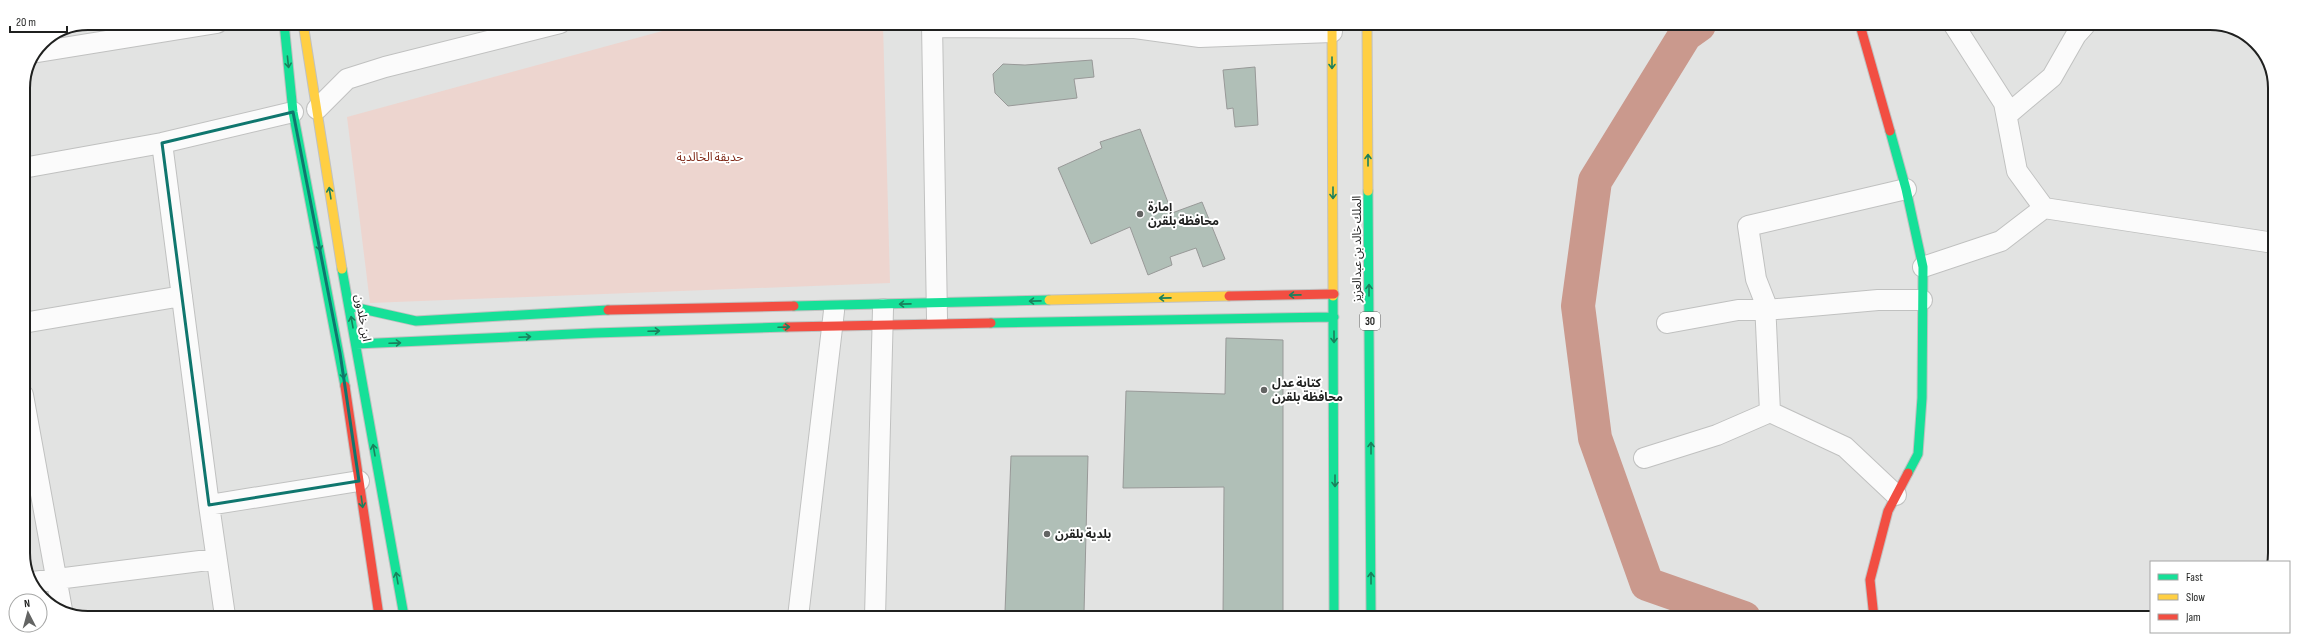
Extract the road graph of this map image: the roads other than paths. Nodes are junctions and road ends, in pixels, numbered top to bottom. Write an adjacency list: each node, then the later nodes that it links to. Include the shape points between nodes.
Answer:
1 (174, 30): 13 (street)
2 (285, 30): 15 (main road, one-way to 15)
3 (304, 30): 14 (main road, ابن خلدون)
4 (536, 30): 14 (street, via 385,67 347,80)
5 (932, 30): 26 (street)
6 (1148, 30): 7 (street, via 1200,38)
7 (1306, 30)
8 (1332, 30): 23 (main road, الملك خالد بن عبدالعزيز, one-way to 23)
9 (1367, 30): 54 (main road, الملك خالد بن عبدالعزيز / 30, one-way to 9)
10 (1861, 30): 19 (main road)
11 (1957, 30): 16 (street, via 2004,103)
12 (2080, 30): 16 (street, via 2052,77)
13 (44, 51)
14 (317, 109): 28 (main road, ابن خلدون, one-way to 14)
15 (293, 112): 17 (street); 41 (main road, one-way to 41, via 340,353)
16 (2006, 115): 20 (street, via 2018,171)
17 (162, 143): 18 (street); 24 (street)
18 (30, 167)
19 (1906, 190): 22 (main road); 30 (street, via 1748,226 1756,279)
20 (2044, 208): 21 (street); 22 (street, via 2001,242)
21 (2268, 242)
22 (1923, 267): 25 (main road)
23 (1334, 294): 26 (main road, one-way to 26); 31 (main road, الملك خالد بن عبدالعزيز)
24 (182, 296): 32 (street); 43 (street)
25 (1922, 300): 30 (street, via 1878,300); 42 (main road, via 1922,398 1918,454)
26 (935, 303): 27 (main road, one-way to 27); 34 (street)
27 (883, 305): 29 (main road); 35 (street)
28 (349, 306): 29 (main road, via 416,321 633,309); 37 (main road, ابن خلدون, one-way to 28)
29 (834, 306): 36 (street)
30 (1766, 310): 33 (street, via 1738,310); 38 (street)
31 (1334, 317): 34 (main road); 53 (main road, الملك خالد بن عبدالعزيز, one-way to 53)
32 (30, 322)
33 (1667, 323)
34 (938, 324): 35 (main road)
35 (883, 325): 36 (main road); 52 (street)
36 (833, 326): 37 (main road, one-way to 36, via 594,333); 51 (street)
37 (356, 344): 50 (main road, ابن خلدون, one-way to 37)
38 (1770, 412): 40 (street, via 1717,435); 42 (street, via 1845,447)
39 (30, 432): 45 (street)
40 (1644, 458)
41 (359, 481): 43 (street); 49 (main road, one-way to 49)
42 (1896, 495): 55 (main road, via 1888,511 1870,580)
43 (209, 505): 44 (street)
44 (216, 559): 45 (street); 48 (street)
45 (58, 580): 46 (street); 47 (street)
46 (38, 582)
47 (61, 604)
48 (224, 611)
49 (378, 611)
50 (403, 611)
51 (799, 611)
52 (875, 611)
53 (1334, 611)
54 (1371, 611)
55 (1873, 611)

